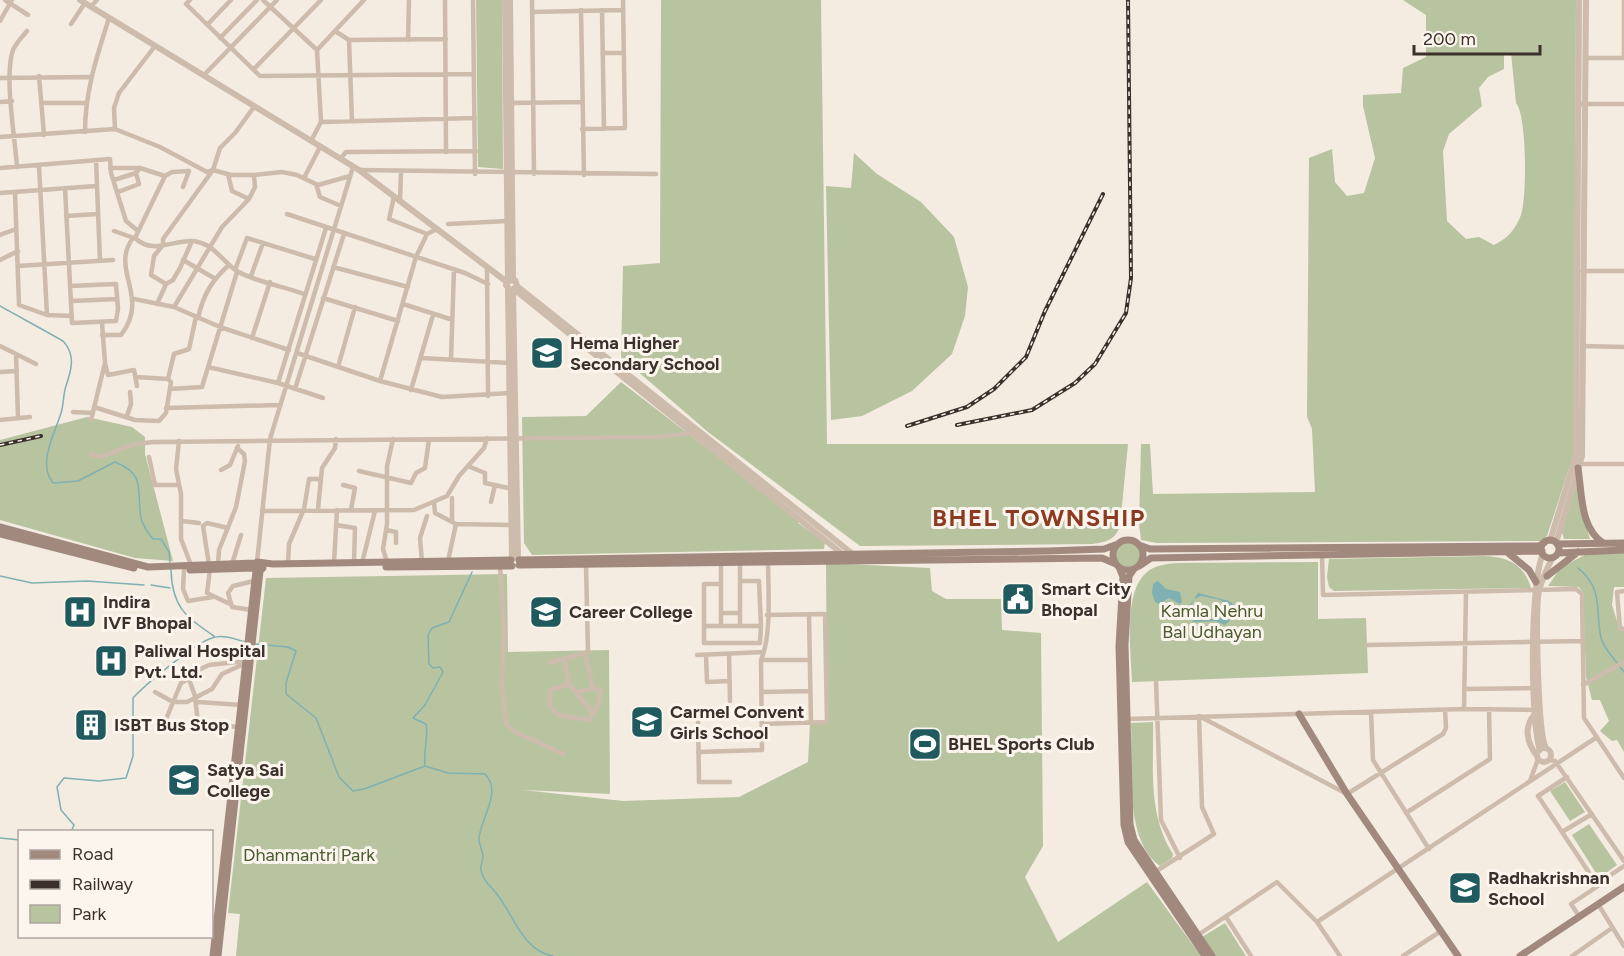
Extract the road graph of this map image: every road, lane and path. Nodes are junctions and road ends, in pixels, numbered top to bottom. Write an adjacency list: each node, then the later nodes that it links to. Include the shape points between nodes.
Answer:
1 (5, 0): 19 (street)
2 (97, 0): 20 (street)
3 (190, 0): 30 (street, via 186,4)
4 (231, 0): 30 (street)
5 (257, 0): 34 (street)
6 (263, 0): 21 (street)
7 (277, 0): 21 (street)
8 (321, 0): 31 (street)
9 (364, 0): 33 (street)
10 (409, 0): 37 (street)
11 (445, 0): 35 (street)
12 (473, 0): 48 (street)
13 (508, 0): 60 (street); 94 (street)
14 (532, 0): 25 (street)
15 (623, 0): 24 (street)
16 (1580, 0): 62 (street)
17 (1586, 0): 43 (street)
18 (1624, 0): 44 (street)
19 (11, 2): 26 (street); 28 (street)
20 (86, 3): 27 (street); 29 (street)
21 (270, 7): 31 (street); 39 (street)
22 (581, 10): 23 (street); 25 (street); 58 (street)
23 (602, 10): 24 (street); 41 (street)
24 (623, 10): 42 (street)
25 (532, 12): 61 (street)
26 (28, 15)
27 (109, 18): 38 (street); 50 (street)
28 (0, 21)
29 (71, 24)
30 (207, 25): 34 (street)
31 (293, 28): 40 (street); 45 (street)
32 (27, 31): 53 (street, via 13,51)
33 (335, 31): 36 (street); 40 (street)
34 (220, 38): 39 (street)
35 (446, 39): 37 (street); 47 (street)
36 (350, 40): 37 (street); 52 (street)
37 (408, 40)
38 (155, 46): 46 (street); 69 (street, via 119,93 114,108)
39 (230, 48): 45 (street); 46 (street)
40 (317, 50): 51 (street)
41 (603, 53): 42 (street); 71 (street)
42 (624, 53): 71 (street, via 625,128)
43 (1585, 58): 44 (street); 62 (street)
44 (1624, 58)
45 (254, 69): 51 (street, via 260,76)
46 (204, 75): 64 (street)
47 (446, 75): 48 (street); 52 (street); 65 (street)
48 (474, 75): 66 (street)
49 (39, 76): 50 (street); 53 (street); 59 (street)
50 (90, 76): 57 (street)
51 (318, 76): 52 (street); 68 (street)
52 (351, 76): 67 (street)
53 (10, 77): 54 (street); 55 (street)
54 (0, 78)
55 (12, 101): 56 (street); 75 (street)
56 (0, 102)
57 (85, 102): 59 (street); 72 (street)
58 (582, 102): 61 (street); 70 (street)
59 (41, 103): 73 (street)
60 (511, 103): 61 (street); 94 (street)
61 (534, 103): 95 (street)
62 (1582, 104): 63 (street); 148 (street)
63 (1624, 104)
64 (255, 106): 76 (street); 89 (street, via 220,148)
65 (446, 118): 66 (street); 67 (street); 78 (street)
66 (475, 118): 79 (street)
67 (352, 121): 68 (street)
68 (321, 122): 76 (street)
69 (115, 129): 72 (street); 87 (street, via 160,147)
70 (582, 129): 71 (street); 98 (street)
71 (604, 129)
72 (85, 132): 73 (street)
73 (44, 135): 75 (street)
74 (0, 136): 75 (street)
75 (15, 136): 83 (street)
76 (311, 141): 77 (street)
77 (320, 147): 80 (street); 101 (street)
78 (446, 152): 79 (street); 80 (street, via 346,152)
79 (476, 152): 93 (street)
80 (340, 159): 88 (street)
81 (96, 160): 82 (street); 85 (street, via 110,159); 104 (street)
82 (39, 166): 83 (street); 107 (street)
83 (17, 167): 84 (street)
84 (0, 168)
85 (110, 168): 86 (street); 102 (street)
86 (140, 168): 91 (street); 99 (street)
87 (190, 168): 89 (street); 99 (street); 105 (street)
88 (356, 169): 90 (street); 100 (street); 112 (street)
89 (213, 170): 92 (street); 132 (street)
90 (401, 172): 93 (street); 112 (street)
91 (136, 173): 102 (street); 109 (street, via 139,184)
92 (228, 174): 97 (street); 111 (street, via 232,191)
93 (475, 174): 94 (street)
94 (509, 174): 95 (street); 117 (street); 157 (street)
95 (534, 174): 98 (street)
96 (656, 174): 98 (street)
97 (254, 175): 101 (street, via 282,172); 111 (street, via 255,187)
98 (584, 175)
99 (165, 176): 123 (street)
100 (350, 176): 103 (street); 113 (street)
101 (304, 178): 103 (street)
102 (114, 180): 109 (street)
103 (316, 184): 113 (street, via 320,197)
104 (96, 186): 106 (street); 114 (street)
105 (183, 187)
106 (65, 188): 107 (street); 116 (street)
107 (40, 190): 108 (street); 141 (street)
108 (15, 192): 110 (street); 120 (street)
109 (118, 192): 123 (street, via 126,221)
110 (0, 193)
111 (249, 199): 131 (street)
112 (397, 199): 121 (street); 126 (street, via 389,219)
113 (341, 206): 124 (street)
114 (98, 214): 116 (street); 139 (street)
115 (287, 214): 119 (street)
116 (66, 216): 140 (street)
117 (507, 221): 118 (street); 157 (street)
118 (448, 224)
119 (326, 228): 124 (street); 135 (street)
120 (16, 229): 127 (street); 133 (street)
121 (437, 229): 126 (street); 145 (street)
122 (114, 231): 128 (street)
123 (138, 231): 128 (street)
124 (333, 231): 125 (street); 184 (street)
125 (344, 234): 134 (street); 144 (street)
126 (427, 234): 134 (street)
127 (0, 235)
128 (134, 238): 132 (street); 162 (street, via 127,247 126,261)
129 (192, 241): 131 (street); 132 (street); 138 (street)
130 (263, 243): 135 (street); 149 (street, via 247,238); 151 (street)
131 (210, 246): 142 (street); 146 (street)
132 (159, 248): 154 (street, via 150,270 151,275)
133 (18, 252): 136 (street); 143 (street)
134 (416, 257): 147 (street); 158 (street)
135 (315, 259): 159 (street)
136 (0, 260)
137 (113, 260): 139 (street)
138 (183, 260): 146 (street); 154 (street, via 173,280)
139 (100, 261): 140 (street)
140 (69, 263): 141 (street); 156 (street)
141 (46, 264): 143 (street); 170 (street)
142 (229, 265): 149 (street); 152 (street)
143 (18, 266): 170 (street, via 19,305)
144 (333, 267): 158 (street); 160 (street)
145 (487, 267): 155 (street); 157 (street)
146 (199, 269): 152 (street); 167 (street)
147 (454, 269): 155 (street); 174 (street)
148 (1580, 270): 150 (street); 181 (street); 234 (street)
149 (236, 271): 151 (street); 177 (street)
150 (1624, 271)
151 (251, 276): 153 (street)
152 (214, 278): 173 (street)
153 (270, 282): 159 (street); 179 (street)
154 (166, 284): 164 (street)
155 (488, 284): 190 (street)
156 (70, 286): 161 (street, via 116,284); 163 (street)
157 (512, 286): 191 (street); 220 (street); 221 (street); 223 (street)
158 (408, 287): 165 (street)
159 (304, 294): 183 (street)
160 (323, 298): 166 (street); 186 (street)
161 (117, 299): 163 (street); 168 (street)
162 (134, 299): 164 (street); 169 (street)
163 (71, 301): 172 (street)
164 (157, 304): 167 (street)
165 (403, 304): 171 (street); 175 (street)
166 (355, 307): 175 (street); 194 (street)
167 (177, 308): 173 (street)
168 (118, 309): 169 (street); 176 (street, via 115,322)
169 (133, 309): 178 (street, via 121,335)
170 (47, 315): 172 (street)
171 (433, 315): 174 (street); 187 (street)
172 (72, 316): 176 (street, via 76,325)
173 (197, 317): 177 (street); 198 (street, via 189,349 174,354)
174 (450, 319): 188 (street)
175 (398, 321): 199 (street)
176 (102, 323): 178 (street)
177 (220, 327): 179 (street); 193 (street)
178 (102, 335): 189 (street)
179 (252, 338): 183 (street)
180 (0, 346): 185 (street)
181 (1582, 346): 182 (street); 234 (street, via 1582,456)
182 (1624, 347)
183 (289, 350): 200 (street)
184 (297, 353): 186 (street); 202 (street)
185 (16, 354): 192 (street); 195 (street)
186 (306, 356): 194 (street); 204 (street)
187 (421, 358): 188 (street); 205 (street)
188 (450, 359): 190 (street)
189 (104, 361): 197 (street, via 108,375 130,369); 211 (street)
190 (489, 362): 191 (street); 208 (street)
191 (511, 363): 207 (street)
192 (36, 364)
193 (208, 367): 200 (street); 203 (street, via 202,387)
194 (338, 367): 199 (street)
195 (16, 371): 196 (street); 216 (street)
196 (0, 372)
197 (136, 377): 198 (street); 201 (street)
198 (168, 379): 203 (street)
199 (380, 381): 205 (street)
200 (278, 383): 202 (street)
201 (137, 386)
202 (286, 386): 204 (street); 210 (street)
203 (170, 389): 212 (street)
204 (295, 389): 209 (street)
205 (411, 390): 208 (street, via 442,397)
206 (130, 392): 217 (street)
207 (511, 393): 208 (street); 223 (street)
208 (488, 396)
209 (323, 398)
210 (279, 405): 212 (street); 228 (street)
211 (94, 407): 214 (street); 217 (street)
212 (166, 408): 217 (street, via 159,421)
213 (72, 412): 214 (street)
214 (93, 413): 219 (street)
215 (30, 417): 216 (street)
216 (18, 418): 218 (street)
217 (130, 418)
218 (0, 420)
219 (91, 420)
220 (701, 432): 221 (street); 281 (street)
221 (691, 433): 223 (street, via 657,437); 277 (street)
222 (487, 438): 223 (street); 226 (street); 235 (street)
223 (514, 438): 243 (street); 284 (street)
224 (336, 439): 225 (street); 228 (street); 239 (street)
225 (393, 439): 226 (street); 238 (street)
226 (429, 439): 238 (street, via 425,468 416,473 411,483)
227 (240, 440): 228 (street); 229 (street); 230 (street)
228 (270, 440): 253 (street)
229 (179, 441): 231 (street, via 129,445 99,457); 240 (street)
230 (237, 448): 236 (street, via 230,465); 263 (street, via 245,461)
231 (91, 454)
232 (149, 458): 240 (street, via 155,485)
233 (1624, 464): 234 (street)
234 (1577, 465): 268 (main road, via 1587,523 1595,538); 272 (street)
235 (470, 467): 242 (street, via 485,473 485,483); 247 (street, via 459,476 447,496)
236 (221, 470)
237 (358, 471): 238 (street)
238 (387, 477): 255 (street)
239 (321, 479): 244 (street, via 309,478); 245 (street)
240 (178, 485): 257 (street)
241 (343, 485): 252 (street, via 355,488)
242 (495, 485): 243 (street); 248 (street)
243 (513, 489): 261 (street)
244 (306, 498): 245 (street); 250 (street)
245 (319, 498): 249 (street)
246 (452, 498): 259 (street)
247 (434, 502): 255 (street, via 411,510); 259 (street, via 435,513)
248 (491, 502)
249 (318, 509): 250 (street); 251 (street)
250 (304, 510): 253 (street); 294 (street, via 289,544)
251 (337, 510): 252 (street); 260 (street)
252 (351, 510): 254 (street)
253 (262, 511): 300 (street)
254 (375, 511): 255 (street); 289 (street)
255 (387, 511): 264 (street)
256 (427, 516): 286 (street, via 420,538)
257 (182, 520): 258 (street); 298 (street, via 181,539)
258 (199, 523)
259 (454, 523): 261 (street); 283 (street)
260 (336, 525): 287 (street); 288 (street, via 356,528)
261 (513, 525): 284 (street)
262 (0, 527): 301 (main road)
263 (228, 528): 292 (street); 299 (street, via 207,523 203,526)
264 (386, 530): 267 (street, via 396,532); 285 (street, via 382,549)
265 (0, 534): 301 (main road, via 148,571)
266 (241, 535): 293 (street)
267 (396, 543)
268 (1603, 543): 269 (main road); 272 (main road)
269 (1624, 543)
270 (1118, 544): 271 (main road, via 1127,540); 281 (main road, via 1104,549); 296 (main road, via 1113,556)
271 (1139, 545): 274 (main road, via 1150,549); 302 (main road, via 1143,558)
272 (1549, 546): 274 (main road); 275 (main road); 278 (main road); 278 (main road); 306 (street)
273 (1624, 550): 276 (main road)
274 (1322, 551): 275 (main road); 302 (main road, via 1151,558); 310 (street, via 1323,595)
275 (1505, 551): 306 (main road, via 1525,565)
276 (1581, 551): 278 (main road); 303 (main road)
277 (845, 555): 280 (main road); 281 (main road)
278 (1556, 555): 303 (street)
279 (768, 559): 280 (main road); 282 (main road); 291 (main road); 320 (street)
280 (798, 559): 281 (main road)
281 (853, 559): 296 (main road, via 860,562 1102,558)
282 (690, 560): 284 (main road); 290 (main road); 295 (main road)
283 (448, 561): 284 (main road); 286 (main road)
284 (515, 561): 295 (main road); 297 (main road)
285 (387, 562): 286 (main road); 289 (main road)
286 (422, 562)
287 (334, 563): 288 (main road); 294 (main road)
288 (354, 563): 289 (main road)
289 (362, 563)
290 (721, 563): 291 (main road); 307 (street)
291 (740, 563): 305 (street)
292 (218, 564): 293 (main road); 299 (main road)
293 (232, 564): 300 (main road)
294 (288, 564): 300 (main road)
295 (586, 565): 333 (street)
296 (1117, 565): 302 (main road); 313 (main road, via 1123,577)
297 (500, 566): 300 (main road); 379 (street, via 506,724)
298 (188, 567): 299 (main road); 301 (main road); 311 (street, via 183,590 188,601)
299 (209, 567): 300 (main road); 311 (street, via 207,593)
300 (258, 567): 304 (main road); 326 (main road)
301 (164, 568)
302 (1136, 568): 313 (main road, via 1129,576)
303 (1547, 576): 308 (street)
304 (254, 581): 312 (street, via 233,586 228,593); 314 (main road)
305 (740, 581): 318 (street); 324 (street, via 759,581)
306 (1536, 582): 308 (street)
307 (721, 584): 317 (street); 321 (street, via 704,584)
308 (1537, 591): 310 (street); 327 (street); 328 (street, via 1576,589 1582,594)
309 (1624, 591): 315 (street, via 1617,592)
310 (1466, 593): 329 (street)
311 (213, 597): 312 (street)
312 (230, 604): 314 (street, via 233,608)
313 (1125, 607): 370 (main road)
314 (252, 610): 326 (main road)
315 (1617, 612): 316 (street); 325 (street, via 1620,629)
316 (1624, 612)
317 (721, 613): 318 (street); 322 (street)
318 (740, 613): 323 (street)
319 (809, 614): 320 (street); 339 (street); 371 (street, via 825,614 827,722)
320 (767, 615): 332 (street)
321 (704, 626): 322 (street); 324 (street, via 706,645 760,643)
322 (721, 626): 323 (street)
323 (740, 626): 324 (street)
324 (761, 626)
325 (1624, 629)
326 (251, 638): 331 (main road)
327 (1537, 641): 328 (street); 329 (street); 351 (street); 378 (street, via 1543,742)
328 (1582, 641): 348 (street)
329 (1465, 643): 330 (street); 350 (street)
330 (1367, 645)
331 (250, 650): 340 (main road); 343 (main road)
332 (764, 652): 334 (street); 338 (street)
333 (585, 653): 337 (street); 349 (street)
334 (729, 654): 336 (street); 345 (street)
335 (697, 655): 336 (street)
336 (706, 655): 345 (street, via 707,681)
337 (564, 658): 342 (street); 347 (street)
338 (761, 660): 339 (street); 355 (street)
339 (810, 660): 352 (street)
340 (246, 662): 343 (main road); 344 (street, via 209,665); 356 (street, via 222,674 212,689)
341 (1622, 662): 348 (street)
342 (549, 663)
343 (247, 673): 359 (main road); 376 (main road)
344 (189, 678): 356 (street); 358 (street, via 181,682)
345 (730, 681): 357 (street)
346 (1156, 681): 368 (street)
347 (569, 684): 354 (street); 365 (street, via 550,690 554,713 585,721)
348 (1583, 685): 375 (street, via 1584,718)
349 (593, 688): 354 (street); 365 (street, via 600,690)
350 (1464, 688): 351 (street); 360 (street)
351 (1535, 688): 364 (street)
352 (810, 691): 355 (street); 371 (street)
353 (155, 692): 358 (street)
354 (578, 692): 365 (street)
355 (762, 692): 373 (street)
356 (196, 698): 358 (street); 359 (street); 374 (street, via 198,723)
357 (730, 701)
358 (173, 702): 372 (street)
359 (241, 705): 374 (main road)
360 (1464, 709): 361 (street); 362 (street)
361 (1489, 709): 364 (street); 388 (street, via 1490,759)
362 (1445, 710): 363 (street); 382 (street, via 1443,734)
363 (1371, 712): 366 (street); 382 (street, via 1373,760)
364 (1535, 712): 378 (street, via 1527,731 1529,744)
365 (594, 714)
366 (1299, 714): 367 (street); 387 (main road)
367 (1199, 716): 368 (street); 387 (street); 392 (street, via 1202,807 1214,834)
368 (1157, 717): 370 (street); 392 (street, via 1161,820)
369 (698, 718): 377 (street)
370 (1124, 719): 395 (main road, via 1130,824 1134,840)
371 (811, 723): 373 (street)
372 (164, 724)
373 (763, 724): 377 (street, via 762,750)
374 (238, 727): 376 (main road)
375 (1597, 737): 381 (street); 384 (street)
376 (239, 739): 402 (main road)
377 (698, 752): 386 (street, via 699,782)
378 (1540, 753): 380 (street, via 1544,763); 380 (street, via 1551,753); 385 (street)
379 (564, 754)
380 (1550, 760): 381 (street)
381 (1557, 764): 383 (street); 385 (street)
382 (1381, 774): 387 (street); 388 (street)
383 (1567, 777): 389 (street); 390 (street, via 1538,796)
384 (1624, 778)
385 (1530, 781): 391 (street)
386 (730, 782)
387 (1347, 794): 394 (main road)
388 (1406, 813): 391 (street)
389 (1592, 814): 390 (street); 393 (street)
390 (1562, 832): 396 (street)
391 (1429, 849): 394 (street)
392 (1180, 858): 395 (street)
393 (1624, 863): 396 (street)
394 (1399, 868): 401 (street); 404 (main road)
395 (1153, 873): 405 (main road)
396 (1597, 884): 399 (street, via 1571,904)
397 (1624, 887): 398 (main road)
398 (1598, 904): 399 (main road); 403 (street)
399 (1579, 916): 415 (main road)
400 (1226, 917): 401 (street, via 1277,882); 405 (street); 411 (street)
401 (1317, 922): 412 (street)
402 (219, 925): 407 (main road); 408 (main road)
403 (1612, 928): 406 (street); 416 (street)
404 (1442, 931): 413 (street); 414 (main road)
405 (1196, 937): 409 (main road); 410 (main road)
406 (1624, 946)
407 (213, 956)
408 (218, 956)
409 (1205, 956)
410 (1212, 956)
411 (1251, 956)
412 (1340, 956)
413 (1403, 956)
414 (1458, 956)
415 (1520, 956)
416 (1572, 956)

